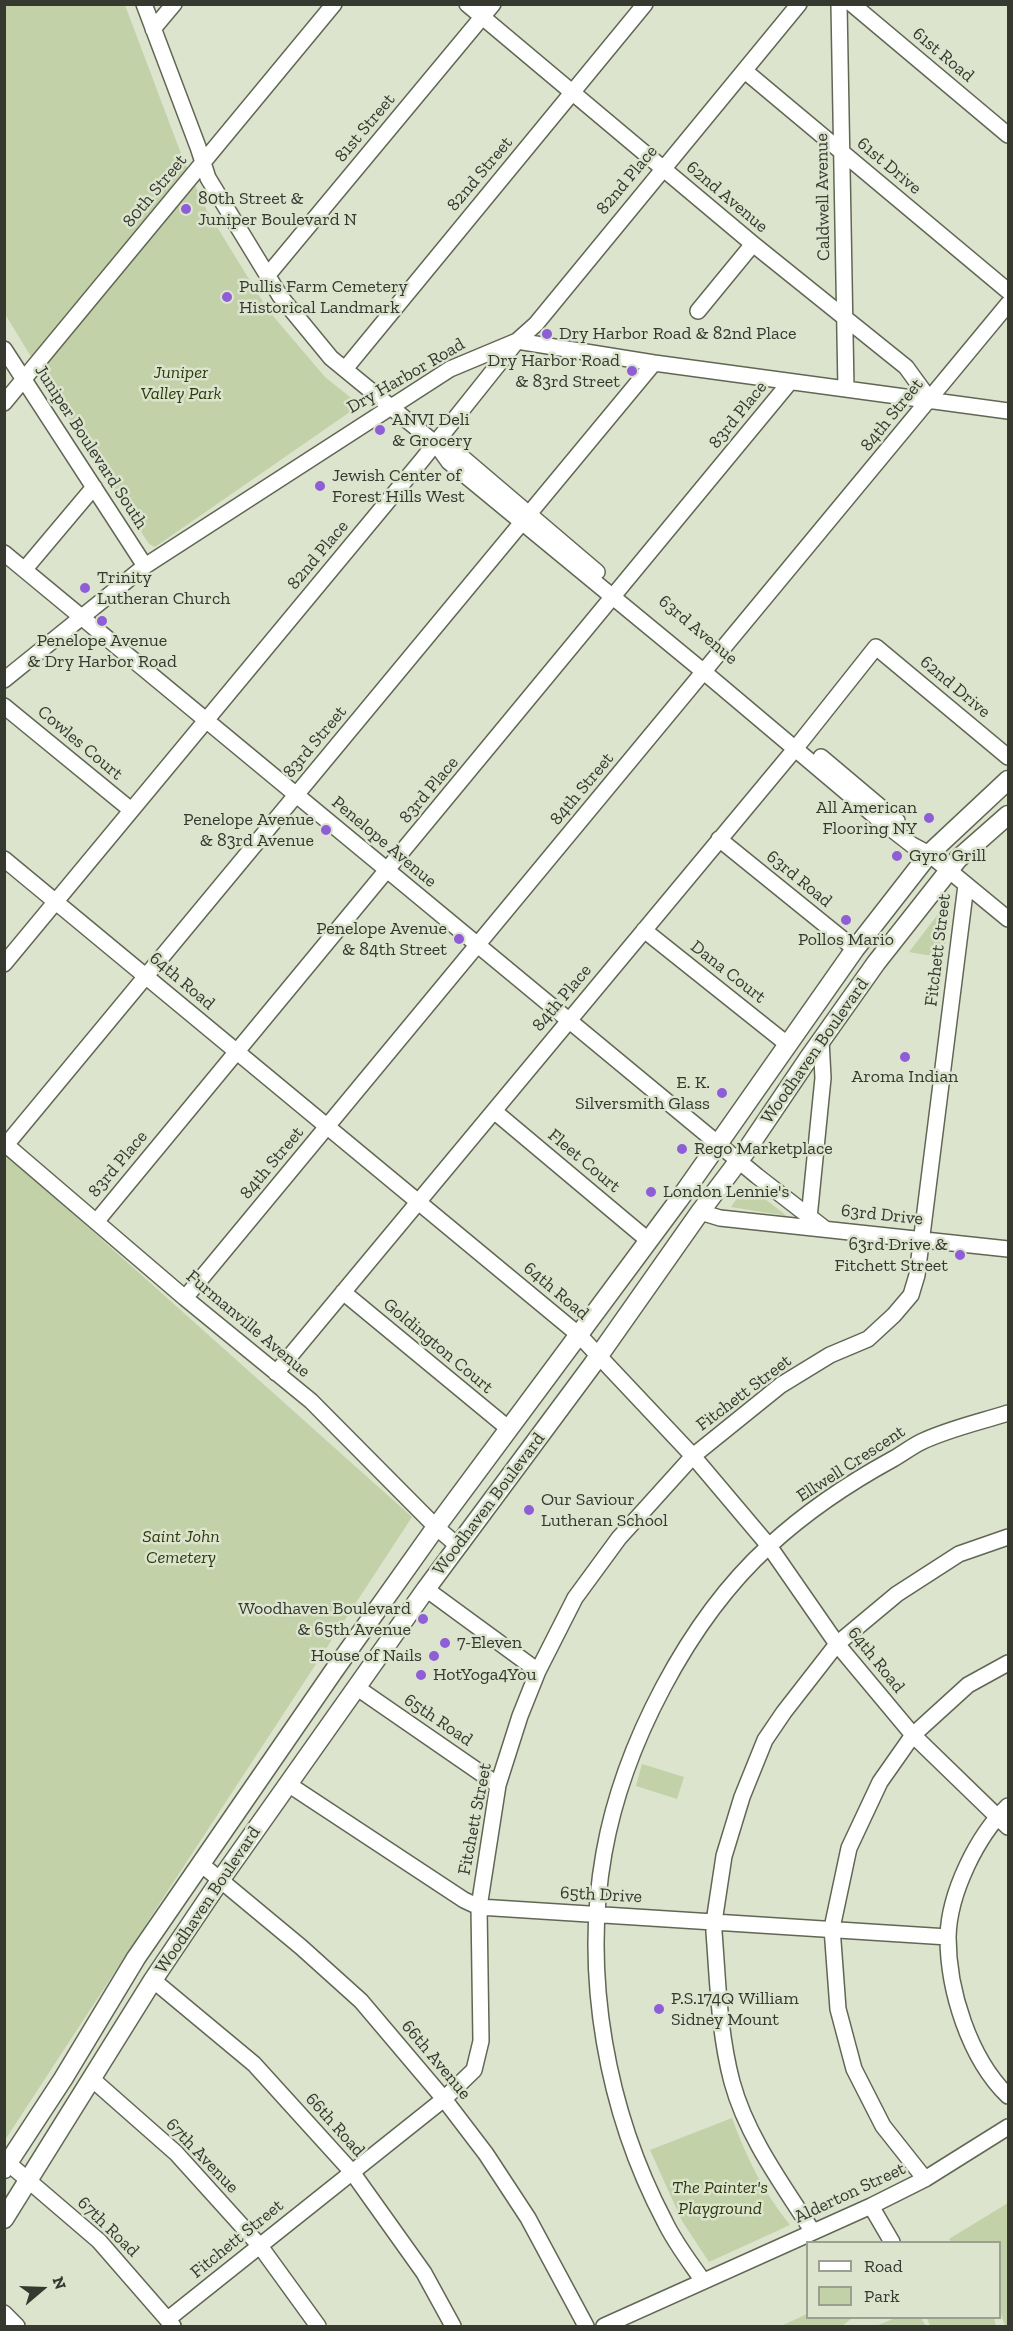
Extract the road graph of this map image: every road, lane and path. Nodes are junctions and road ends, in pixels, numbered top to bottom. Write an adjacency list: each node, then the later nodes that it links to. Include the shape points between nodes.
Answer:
1 (144, 4): 11 (street, 63rd Avenue)
2 (174, 4): 11 (street)
3 (334, 4): 16 (street, 80th Street)
4 (467, 4): 10 (street, 62nd Avenue)
5 (493, 4): 10 (street, 81st Street)
6 (645, 4): 13 (street, 82nd Street)
7 (799, 4): 12 (street, 82nd Place)
8 (839, 4): 15 (street, Caldwell Avenue)
9 (852, 4): 14 (street, 61st Road)
10 (483, 17): 13 (street, 62nd Avenue); 19 (street, 81st Street)
11 (153, 29): 16 (street, 63rd Avenue)
12 (745, 71): 15 (street, 61st Drive); 17 (street, 82nd Place)
13 (573, 92): 17 (street, 62nd Avenue); 27 (street, 82nd Street)
14 (1008, 135)
15 (841, 152): 20 (street, 61st Drive); 23 (street, Caldwell Avenue)
16 (203, 163): 19 (street, 63rd Avenue, via 208,178); 28 (street, 80th Street)
17 (663, 169): 18 (street, 62nd Avenue); 24 (street, 82nd Place, via 536,324)
18 (753, 244): 22 (street); 23 (street, 62nd Avenue)
19 (267, 276): 27 (street, 63rd Avenue, via 331,358)
20 (1008, 291)
21 (1008, 304): 31 (street, 84th Street)
22 (698, 311)
23 (845, 318): 30 (street, Caldwell Avenue); 31 (street, 62nd Avenue, via 906,367)
24 (517, 340): 26 (street); 33 (street, Dry Harbor Road, via 450,369); 35 (street, 82nd Place)
25 (4, 349): 28 (street, Juniper Boulevard South)
26 (654, 363): 29 (street); 37 (street, 83rd Street)
27 (345, 369): 33 (street, 63rd Avenue)
28 (24, 379): 32 (street, 80th Street); 36 (street, Juniper Boulevard South)
29 (790, 382): 30 (street); 41 (street, 83rd Place)
30 (846, 389): 31 (street)
31 (930, 400): 34 (street); 44 (street, 84th Street)
32 (4, 402)
33 (390, 406): 35 (street, 63rd Avenue); 39 (street, Dry Harbor Road)
34 (1008, 411)
35 (436, 444): 37 (street, 63rd Avenue, via 456,452); 47 (street, 82nd Place)
36 (94, 487): 39 (street, Juniper Boulevard South); 40 (street)
37 (526, 518): 41 (street, 63rd Avenue); 51 (street, 83rd Street)
38 (4, 553): 40 (street, Penelope Avenue)
39 (145, 566): 42 (street, Dry Harbor Road)
40 (25, 569): 42 (street, Penelope Avenue)
41 (616, 594): 44 (street, 63rd Avenue); 57 (street, 83rd Place)
42 (82, 617): 45 (street, Dry Harbor Road); 47 (street, Penelope Avenue)
43 (876, 647): 48 (street, 84th Place); 49 (street, 62nd Drive)
44 (707, 669): 48 (street, 63rd Avenue); 63 (street, 84th Street)
45 (4, 680)
46 (4, 706): 52 (street, Cowles Court)
47 (206, 720): 51 (street, Penelope Avenue); 52 (street, 82nd Place)
48 (798, 745): 54 (street, 84th Place); 55 (street, 63rd Avenue, via 918,838)
49 (1008, 757)
50 (1008, 780): 55 (main road, Woodhaven Boulevard)
51 (297, 795): 57 (street, Penelope Avenue); 66 (street, 83rd Street)
52 (131, 810): 60 (street, 82nd Place)
53 (1008, 815): 58 (main road, Woodhaven Boulevard)
54 (719, 839): 62 (street, 84th Place); 64 (street, 63rd Road)
55 (929, 854): 58 (street, 63rd Avenue); 64 (main road, Woodhaven Boulevard)
56 (4, 859): 60 (street, 64th Road)
57 (387, 870): 63 (street, Penelope Avenue); 70 (street, 83rd Place)
58 (948, 871): 59 (street, 63rd Avenue); 68 (main road, Woodhaven Boulevard)
59 (966, 885): 61 (street, 63rd Avenue); 81 (street, Fitchett Street)
60 (56, 901): 65 (street, 82nd Place); 66 (street, 64th Road)
61 (1008, 919)
62 (644, 930): 67 (street, 84th Place); 69 (street, Dana Court)
63 (478, 945): 67 (street, Penelope Avenue); 72 (street, 84th Street)
64 (855, 950): 69 (main road, Woodhaven Boulevard)
65 (4, 964)
66 (146, 977): 70 (street, 64th Road); 74 (street, 83rd Street)
67 (569, 1020): 71 (street, 84th Place); 73 (street, Penelope Avenue)
68 (821, 1040): 75 (main road, Woodhaven Boulevard); 78 (street, via 823,1078)
69 (788, 1044): 73 (main road, Woodhaven Boulevard)
70 (237, 1052): 72 (street, 64th Road); 79 (street, 83rd Place)
71 (494, 1112): 76 (street, 84th Place); 82 (street, Fleet Court)
72 (328, 1127): 76 (street, 64th Road); 85 (street, 84th Street)
73 (719, 1143): 75 (street, Penelope Avenue); 82 (main road, Woodhaven Boulevard)
74 (5, 1144): 79 (street, Furmanville Avenue)
75 (739, 1161): 77 (main road, Woodhaven Boulevard); 78 (street, 63rd Drive)
76 (418, 1202): 84 (street, 84th Place); 86 (street, 64th Road)
77 (700, 1212): 80 (street, via 720,1218); 87 (main road, Woodhaven Boulevard)
78 (809, 1218): 80 (street, 63rd Drive)
79 (96, 1222): 85 (street, Furmanville Avenue)
80 (824, 1228): 81 (street, 63rd Drive)
81 (922, 1239): 83 (street, 63rd Drive); 91 (street, Fitchett Street, via 911,1294 894,1315 868,1339 830,1355 781,1385)
82 (649, 1241): 86 (main road, Woodhaven Boulevard)
83 (1008, 1249)
84 (344, 1292): 88 (street, 84th Place); 90 (street, Goldington Court)
85 (185, 1298): 88 (street, Furmanville Avenue)
86 (579, 1335): 87 (street, 64th Road); 90 (main road, Woodhaven Boulevard)
87 (599, 1356): 91 (street, 64th Road); 94 (main road, Woodhaven Boulevard)
88 (276, 1373): 92 (street, Furmanville Avenue, via 310,1401)
89 (1008, 1413): 95 (street, Ellwell Crescent, via 921,1442 817,1506)
90 (509, 1429): 92 (main road, Woodhaven Boulevard)
91 (693, 1456): 95 (street, 64th Road); 99 (street, Fitchett Street, via 619,1538 582,1590)
92 (436, 1527): 94 (street, Furmanville Avenue); 106 (main road, Woodhaven Boulevard)
93 (1008, 1537): 97 (street, via 959,1554 897,1594)
94 (457, 1545): 96 (main road, Woodhaven Boulevard)
95 (770, 1545): 97 (street, 64th Road); 109 (street, Ellwell Crescent, via 722,1597 688,1646 636,1743 604,1853)
96 (426, 1589): 99 (street); 100 (main road, Woodhaven Boulevard)
97 (837, 1644): 101 (street, 64th Road); 110 (street, via 765,1740 724,1856)
98 (1008, 1663): 101 (street, via 968,1686)
99 (538, 1671): 103 (street, Fitchett Street)
100 (356, 1687): 102 (main road, Woodhaven Boulevard); 103 (street, 65th Road)
101 (912, 1736): 105 (street, 64th Road); 111 (street, via 880,1782 849,1848)
102 (288, 1784): 107 (main road, Woodhaven Boulevard); 108 (street, 65th Drive)
103 (498, 1785): 108 (street, Fitchett Street)
104 (1008, 1806): 105 (street)
105 (1003, 1822): 112 (street, via 977,1846 967,1865)
106 (201, 1864): 107 (street, 66th Avenue); 118 (main road, Woodhaven Boulevard, via 136,1958)
107 (221, 1879): 113 (main road, Woodhaven Boulevard); 116 (street, 66th Avenue, via 361,2001)
108 (479, 1907): 109 (street, 65th Drive); 116 (street, Fitchett Street, via 480,2041 474,2070)
109 (597, 1914): 110 (street, 65th Drive); 127 (street, Ellwell Crescent, via 598,1997 612,2078 636,2156 665,2223)
110 (714, 1922): 111 (street, 65th Drive); 124 (street, via 718,2012 732,2083 749,2128)
111 (832, 1928): 112 (street, 65th Drive); 120 (street, via 838,2009 854,2069 883,2126)
112 (948, 1937): 115 (street, via 956,2002 977,2055)
113 (153, 1980): 114 (main road, Woodhaven Boulevard); 119 (street, 66th Road, via 254,2064)
114 (92, 2079): 121 (main road, Woodhaven Boulevard); 126 (street, 67th Avenue, via 176,2153)
115 (1008, 2096)
116 (444, 2099): 119 (street, Fitchett Street); 133 (street, 66th Avenue, via 528,2218)
117 (1008, 2127): 120 (street, Alderton Street)
118 (6, 2166): 121 (street, 67th Road)
119 (352, 2172): 126 (street, Fitchett Street); 132 (street, 66th Road, via 424,2273)
120 (925, 2179): 122 (street, Alderton Street)
121 (29, 2181): 123 (main road, Woodhaven Boulevard); 129 (street, 67th Road, via 99,2241)
122 (871, 2206): 124 (street, Alderton Street); 125 (street)
123 (4, 2219)
124 (813, 2232): 127 (street, Alderton Street)
125 (891, 2241)
126 (260, 2246): 129 (street, Fitchett Street); 131 (street, 67th Avenue)
127 (703, 2281): 134 (street, Alderton Street)
128 (4, 2313): 130 (street)
129 (170, 2323)
130 (18, 2326)
131 (318, 2326)
132 (453, 2326)
133 (586, 2326)
134 (604, 2326)

